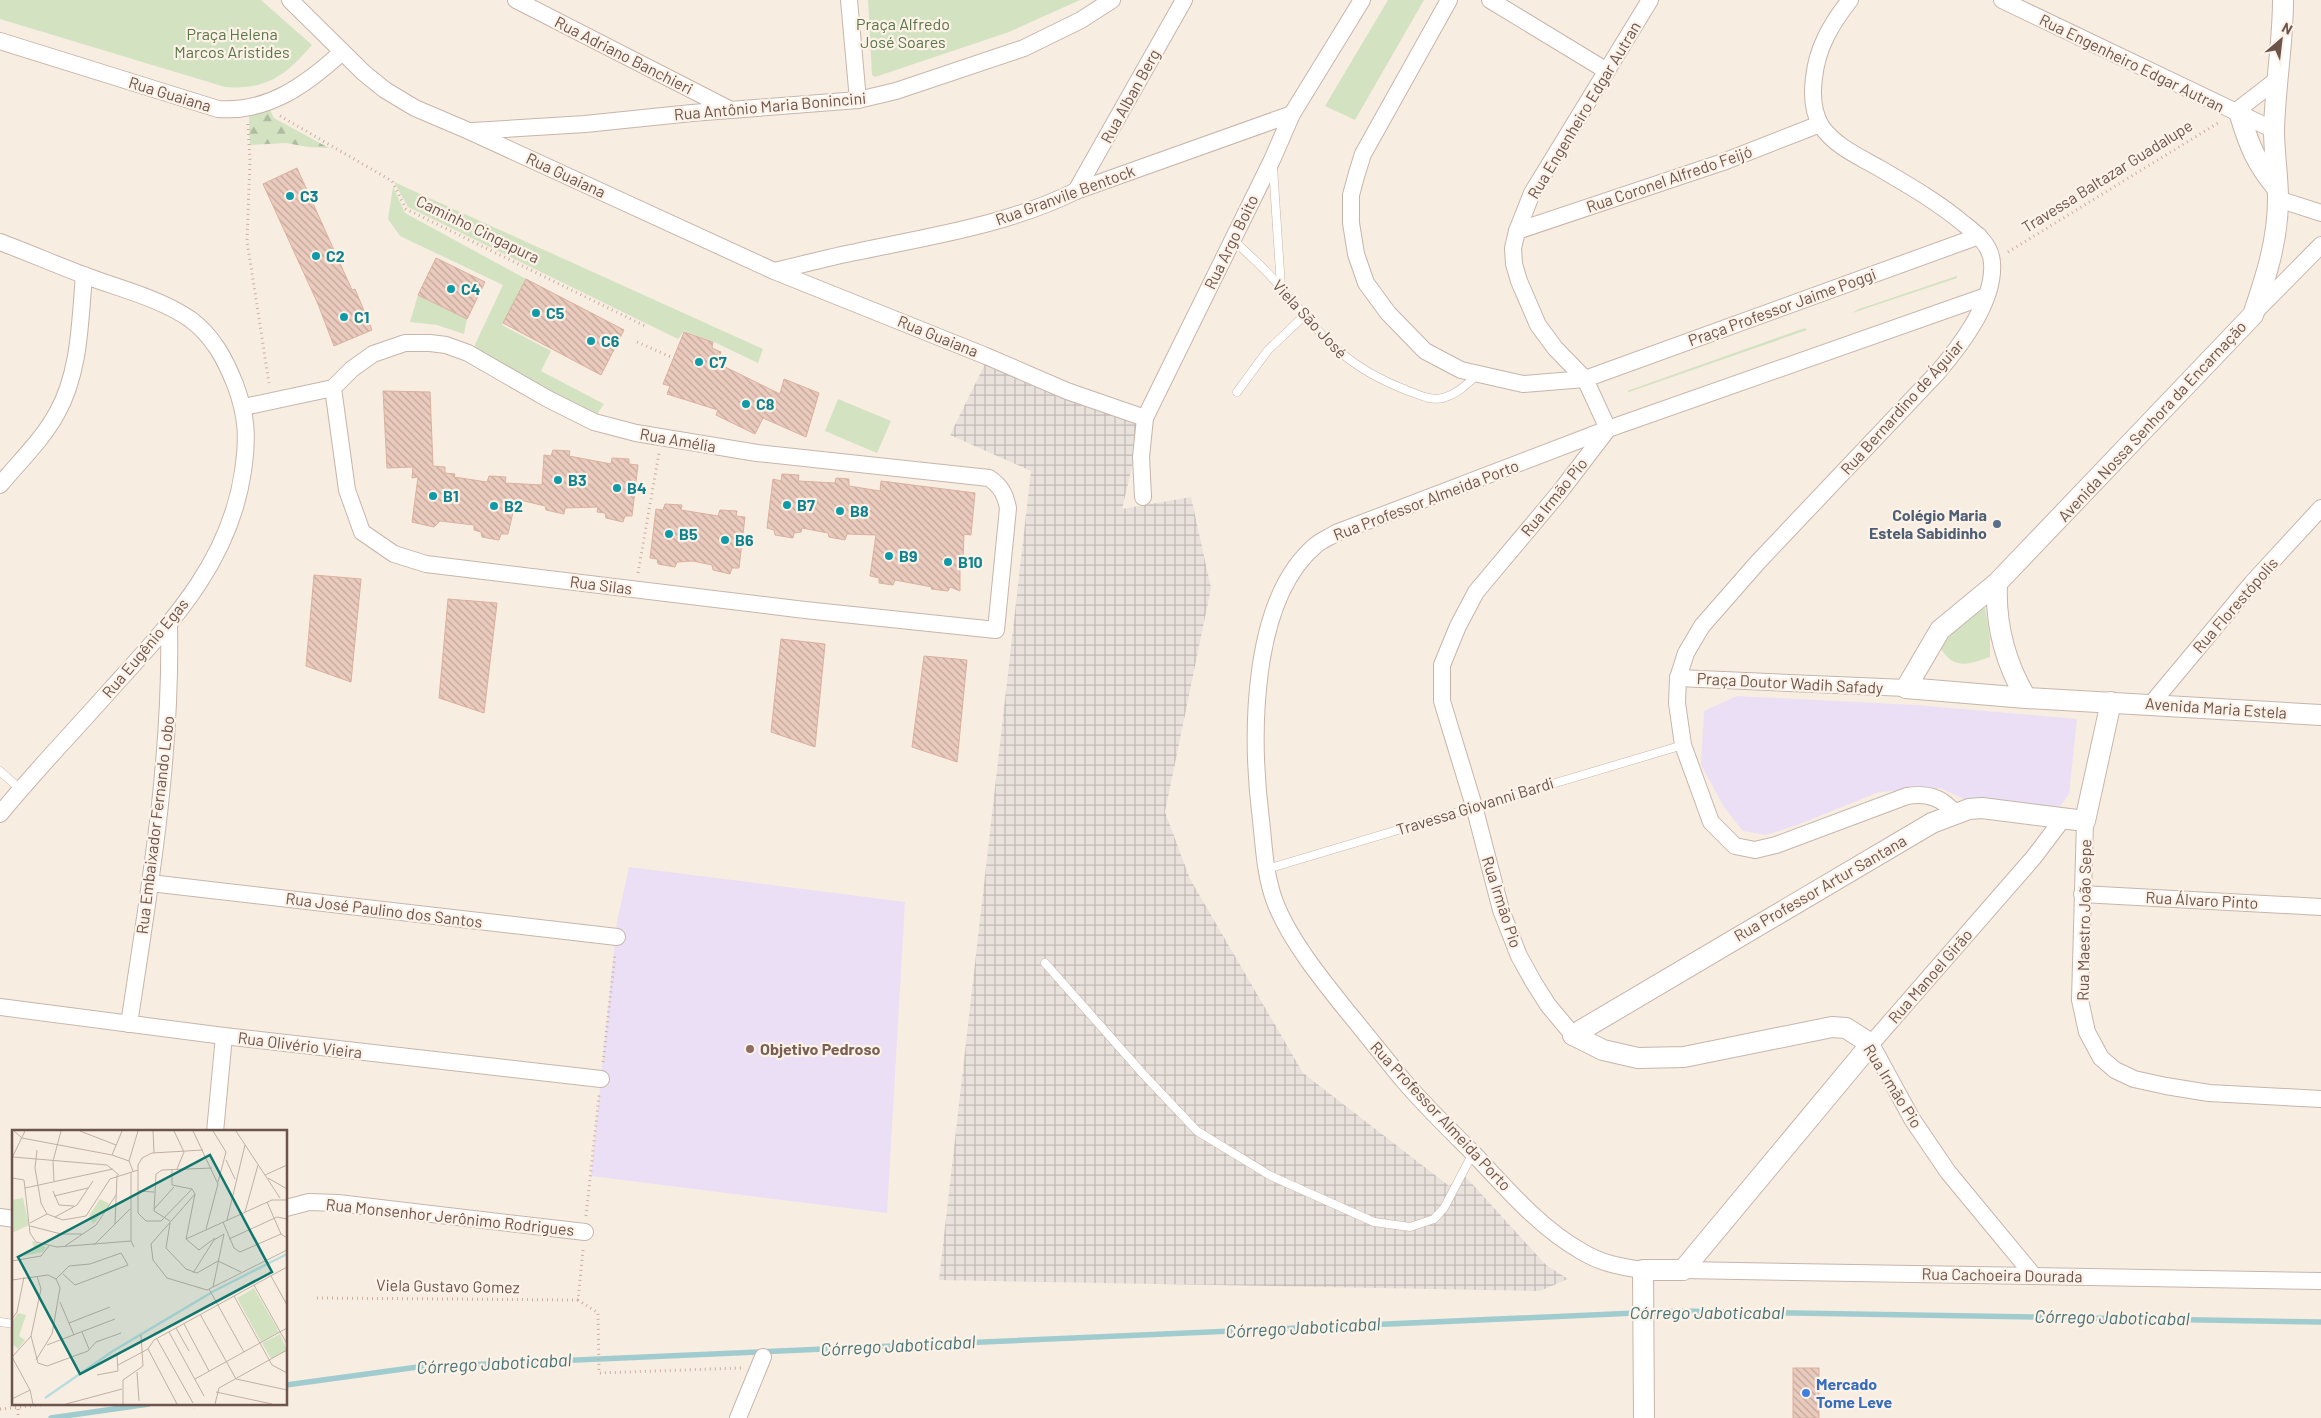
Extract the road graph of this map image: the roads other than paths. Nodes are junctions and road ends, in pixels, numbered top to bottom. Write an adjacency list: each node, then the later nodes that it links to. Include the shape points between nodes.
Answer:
1 (290, 0): 14 (street)
2 (516, 0): 18 (street, Rua Adriano Banchieri)
3 (849, 0): 17 (street)
4 (1112, 0): 17 (street, Rua Antônio Maria Bonincini, via 1081,20 1024,48 896,91)
5 (1184, 0): 25 (street, Rua Alban Berg)
6 (1362, 0): 20 (street, Rua Argo Boito)
7 (1449, 0): 39 (street, Praça Professor Jaime Poggi, via 1363,154 1351,195 1351,223 1356,254 1366,283 1388,313 1425,351)
8 (1490, 0): 15 (street)
9 (1650, 0): 15 (street, Rua Engenheiro Edgar Autran)
10 (1850, 0): 21 (street, via 1834,21 1815,67 1813,102)
11 (2002, 0): 19 (street, Rua Engenheiro Edgar Autran)
12 (2283, 0): 16 (street, Avenida Nossa Senhora da Encarnação)
13 (0, 41): 14 (street, Rua Guaiana, via 218,109 243,108 285,96 313,78)
14 (342, 52): 23 (street, Rua Guaiana, via 392,94 415,108)
15 (1607, 71): 28 (street, Rua Engenheiro Edgar Autran, via 1532,194)
16 (2279, 78): 19 (street, Rua Engenheiro Edgar Autran); 22 (street, Avenida Nossa Senhora da Encarnação)
17 (858, 100): 18 (street, Rua Antônio Maria Bonincini)
18 (731, 110): 23 (street, Rua Antônio Maria Bonincini)
19 (2238, 113): 22 (street, Rua Engenheiro Edgar Autran); 26 (street, via 2261,170)
20 (1292, 114): 24 (street, Rua Argo Boito); 25 (street, Rua Granvile Bentock)
21 (1820, 124): 28 (street, Rua Coronel Alfredo Feijó, via 1723,162); 29 (street, via 1842,147 1933,201)
22 (2274, 130): 26 (street, Avenida Nossa Senhora da Encarnação)
23 (469, 131): 33 (street, Rua Guaiana)
24 (1272, 160): 30 (street, Rua Argo Boito); 35 (lane)
25 (1076, 191): 33 (street, Rua Granvile Bentock, via 1046,206 947,235)
26 (2278, 193): 27 (street); 37 (street, Avenida Nossa Senhora da Encarnação, via 2269,267)
27 (2321, 214)
28 (1517, 231): 40 (street, Rua Engenheiro Edgar Autran, via 1514,264 1538,325 1555,348)
29 (1979, 236): 36 (street, Rua Bernardino de Águiar, via 1992,262); 40 (street, Praça Professor Jaime Poggi)
30 (1232, 239): 35 (lane, Viela São José); 44 (street, Rua Argo Boito)
31 (0, 242): 34 (street, Rua Eugênio Egas)
32 (2321, 245): 37 (street)
33 (774, 271): 44 (street, Rua Guaiana, via 1067,391)
34 (84, 275): 43 (street, Rua Eugênio Egas, via 165,306 191,320 204,331 224,358); 46 (street, via 76,359 69,388 50,425)
35 (1281, 287): 38 (lane, Viela São José)
36 (1986, 296): 45 (street); 52 (street, Rua Bernardino de Águiar, via 1975,323 1938,372 1758,562 1702,626 1686,653)
37 (2252, 315): 49 (street, Avenida Nossa Senhora da Encarnação)
38 (1304, 316): 39 (lane, Viela São José, via 1336,350 1362,370 1426,398 1454,394); 42 (lane, via 1268,350)
39 (1477, 375): 40 (street, Praça Professor Jaime Poggi, via 1523,384)
40 (1585, 378): 45 (street)
41 (333, 388): 43 (street); 51 (street, Rua Silas, via 347,490 362,532 394,554 426,564); 51 (street, Rua Amélia, via 373,354 405,343 446,345 468,353 594,422 636,433 757,453 989,478 1005,495 1008,508)
42 (1237, 392)
43 (244, 407): 50 (street, Rua Eugênio Egas, via 246,450 230,527 202,579)
44 (1145, 418): 47 (street, Rua Argo Boito, via 1141,457)
45 (1608, 429): 61 (street, Rua Irmão Pio, via 1476,592 1442,665 1442,701); 66 (street, Rua Professor Almeida Porto, via 1336,533 1316,545 1295,570 1277,604 1265,643 1256,703 1256,783)
46 (0, 485)
47 (1143, 497)
48 (2321, 508): 56 (street, Rua Florestópolis, via 2252,583)
49 (1997, 583): 53 (street, Avenida Nossa Senhora da Encarnação, via 1940,630); 54 (street, via 1996,608 2002,641 2012,674)
50 (169, 625): 60 (street, Rua Eugênio Egas); 67 (street, Rua Embaixador Fernando Lobo, via 168,716)
51 (996, 630)
52 (1678, 678): 53 (street, Praça Doutor Wadih Safady); 58 (street, Praça Doutor Wadih Safady, via 1676,703)
53 (1906, 688): 54 (street, Praça Doutor Wadih Safady)
54 (2026, 698): 55 (street, Praça Doutor Wadih Safady)
55 (2111, 702): 56 (street, Avenida Maria Estela); 65 (street, Rua Maestro João Sepe)
56 (2152, 703): 57 (street, Avenida Maria Estela)
57 (2321, 715)
58 (1683, 745): 61 (lane, Travessa Giovanni Bardi); 62 (street, Praça Doutor Wadih Safady, via 1711,822 1735,846 1755,850 1776,845 1907,796 1921,794 1938,798)
59 (0, 771): 60 (lane)
60 (20, 789): 63 (street, Rua Eugênio Egas)
61 (1474, 806): 66 (lane, Travessa Giovanni Bardi); 74 (street, Rua Irmão Pio, via 1501,910 1519,956 1548,1005)
62 (1955, 813): 64 (street, Rua Professor Artur Santana, via 1982,808); 74 (street, Rua Professor Artur Santana, via 1932,823)
63 (0, 814)
64 (2062, 820): 65 (street, Rua Professor Artur Santana); 76 (street, Rua Manoel Girão, via 2034,857)
65 (2085, 821): 68 (street, Rua Maestro João Sepe)
66 (1267, 869): 80 (street, Rua Professor Almeida Porto, via 1275,903 1298,945 1329,989 1404,1081)
67 (150, 883): 70 (street, Rua José Paulino dos Santos); 73 (street, Rua Embaixador Fernando Lobo)
68 (2082, 894): 69 (street, Rua Álvaro Pinto); 78 (street, Rua Maestro João Sepe, via 2080,1000 2087,1032 2101,1058 2134,1080 2166,1086 2210,1093)
69 (2321, 906)
70 (617, 937)
71 (1044, 963): 80 (lane, via 1197,1131 1271,1176 1374,1222 1410,1227 1434,1219 1444,1208)
72 (0, 1006): 73 (street, Rua Olivério Vieira)
73 (129, 1024): 75 (street, Rua Olivério Vieira)
74 (1573, 1035): 76 (street, Rua Irmão Pio, via 1603,1050 1638,1058 1684,1057 1832,1027 1846,1028)
75 (224, 1036): 77 (street, Rua Olivério Vieira); 79 (street)
76 (1871, 1044): 84 (street, Rua Manoel Girão); 85 (street, Rua Irmão Pio, via 1912,1119 1948,1172)
77 (601, 1079)
78 (2321, 1099)
79 (215, 1130)
80 (1473, 1153): 83 (street, Rua Professor Almeida Porto, via 1551,1230 1581,1252 1613,1266)
81 (288, 1207): 82 (street, Rua Monsenhor Jerônimo Rodrigues, via 309,1202 338,1203)
82 (585, 1232)
83 (1643, 1270): 84 (street, Rua Professor Almeida Porto); 89 (street)
84 (1683, 1270): 85 (street, Rua Cachoeira Dourada)
85 (2034, 1276): 86 (street, Rua Cachoeira Dourada)
86 (2321, 1281)
87 (761, 1362): 88 (street)
88 (738, 1418)
89 (1644, 1418)

